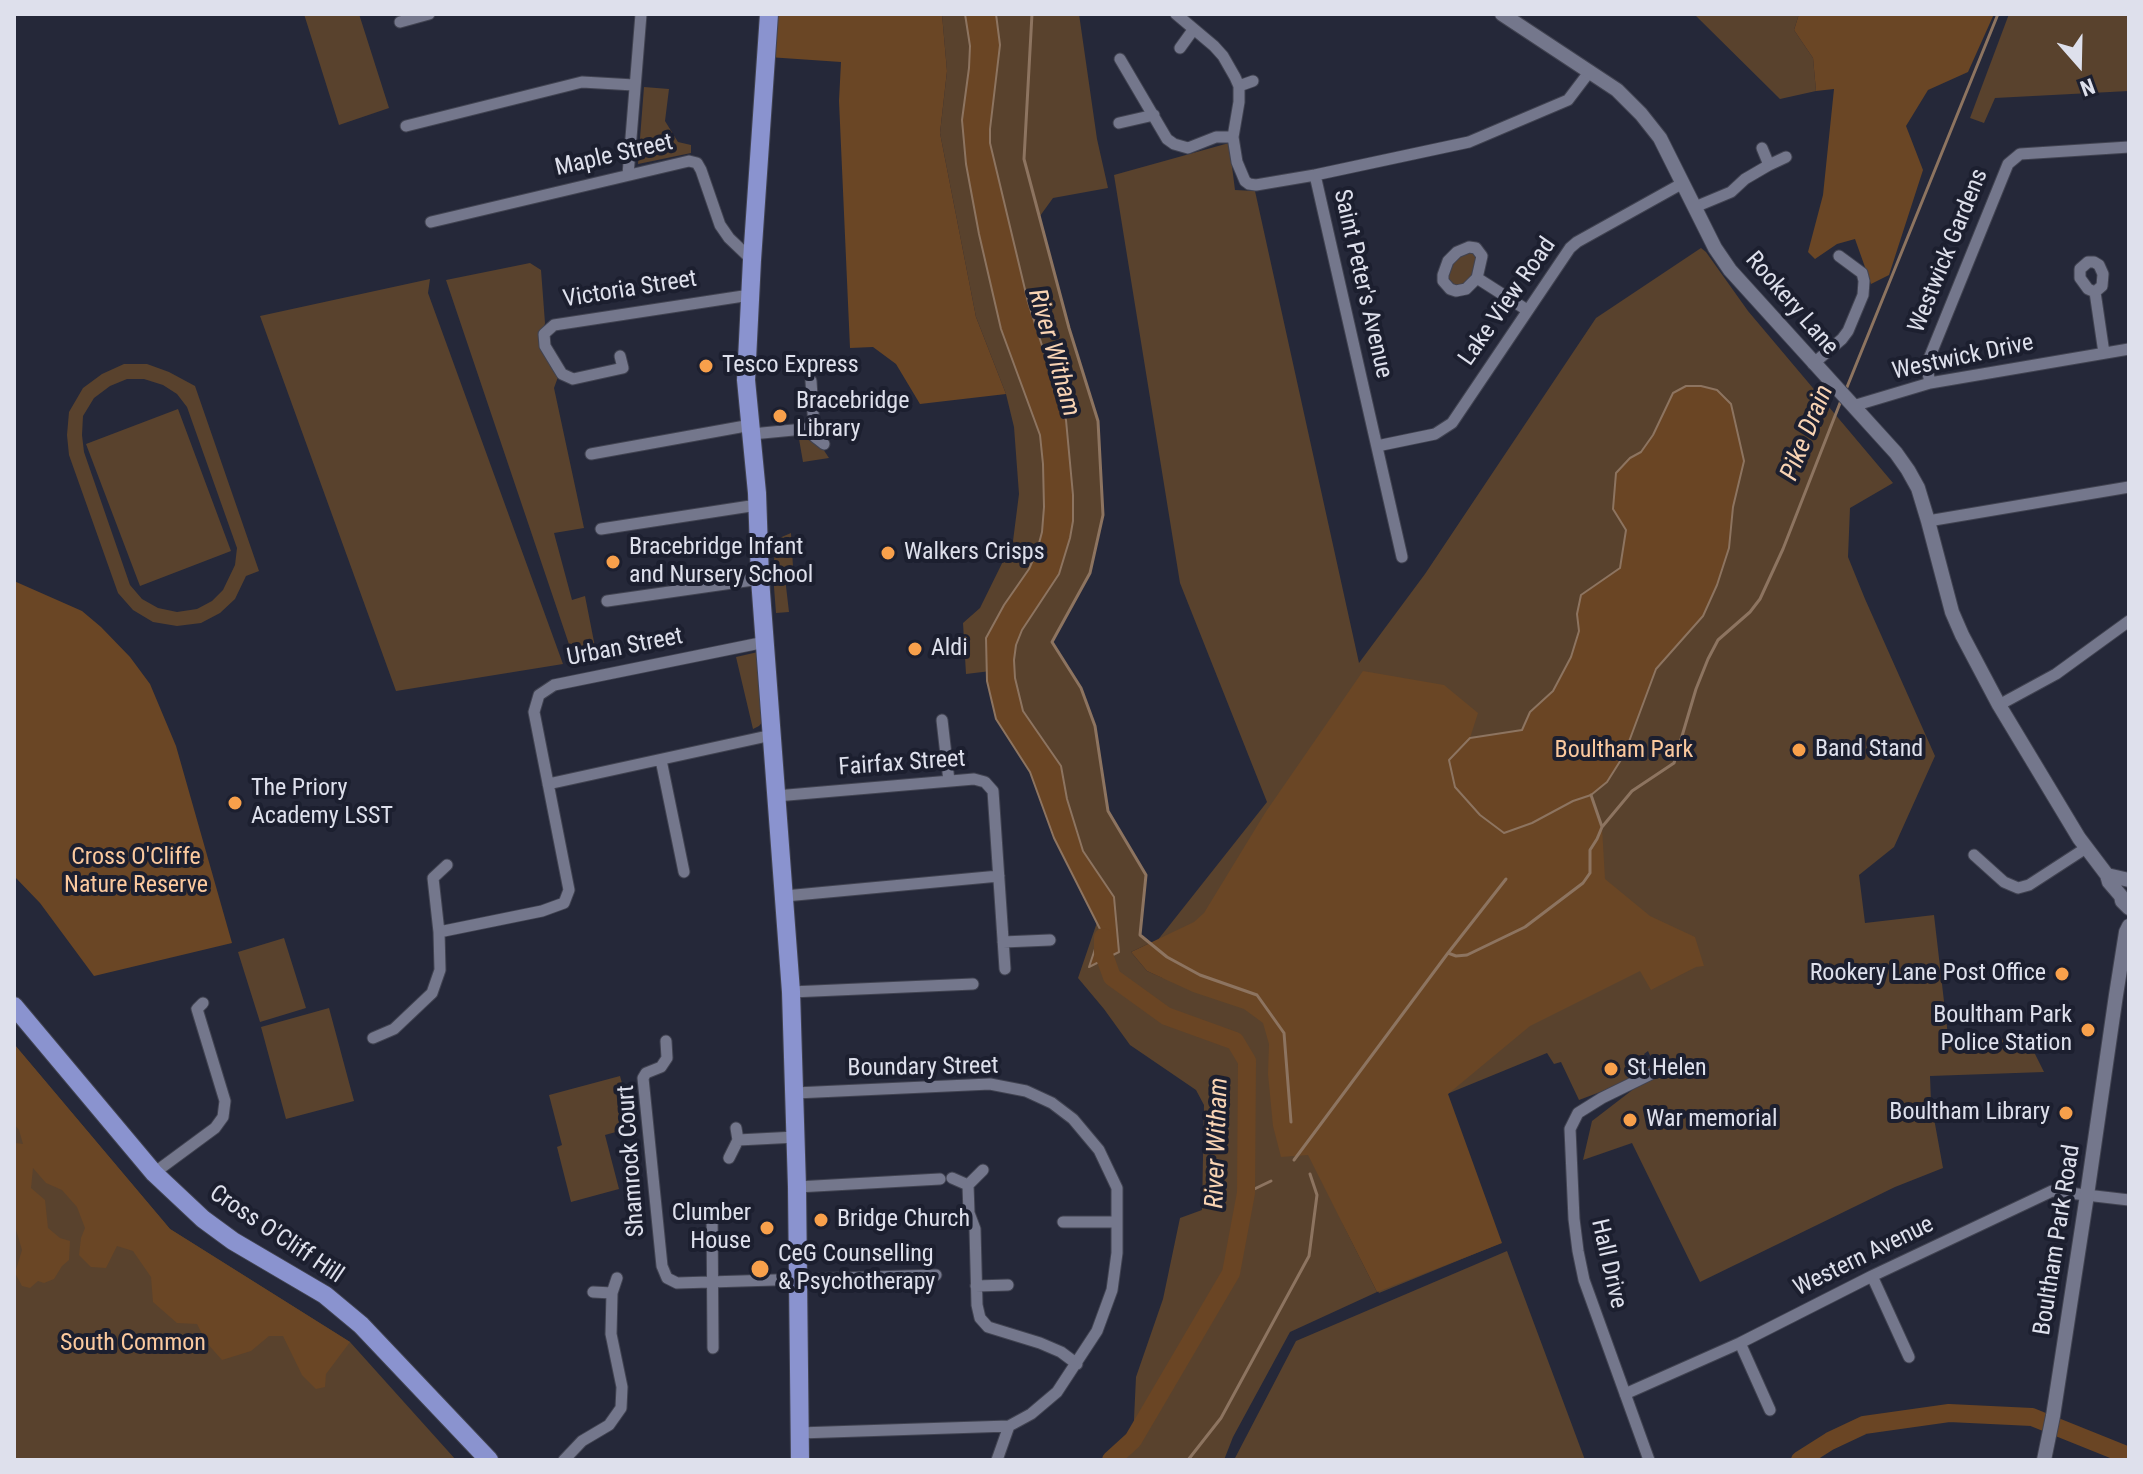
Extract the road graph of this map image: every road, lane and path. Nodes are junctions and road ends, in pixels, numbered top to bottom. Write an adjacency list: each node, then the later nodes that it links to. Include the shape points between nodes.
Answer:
1 (429, 14): 6 (street)
2 (641, 14): 12 (street)
3 (769, 14): 28 (main road)
4 (1176, 14): 7 (street)
5 (1502, 14): 10 (street, Rookery Lane)
6 (400, 22)
7 (1193, 30): 8 (street); 13 (street, via 1223,56)
8 (1180, 48)
9 (1120, 59): 14 (street)
10 (1590, 71): 23 (street, Saint Peter's Avenue, via 1568,100 1469,142); 24 (street, Rookery Lane, via 1641,114)
11 (1253, 81): 13 (street)
12 (634, 85): 16 (street, via 582,82); 22 (street)
13 (1239, 86): 17 (street)
14 (1154, 115): 15 (street); 17 (street, via 1167,139 1182,148)
15 (1119, 123)
16 (406, 126)
17 (1233, 137): 23 (street, via 1241,173 1249,184)
18 (2129, 147): 38 (street, Westwick Gardens, via 2020,154 2008,164 1928,361)
19 (1762, 148): 21 (street)
20 (1786, 157): 21 (street)
21 (1769, 165): 25 (street, via 1731,192)
22 (628, 175): 26 (street, Maple Street); 28 (street, Maple Street, via 697,163 720,225)
23 (1315, 175): 43 (street, Saint Peter's Avenue)
24 (1683, 183): 25 (street, Rookery Lane); 32 (street, Lake View Road, via 1577,242)
25 (1695, 207): 36 (street, Rookery Lane, via 1730,270)
26 (431, 222)
27 (1839, 256): 36 (street, via 1862,273 1863,295 1848,331)
28 (752, 260): 31 (main road)
29 (1477, 278): 32 (street)
30 (2095, 292): 34 (street)
31 (750, 295): 35 (street, Victoria Street, via 554,325 544,334 545,346 562,374 573,379 623,368); 41 (main road, via 746,380)
32 (1527, 310): 43 (street, Lake View Road, via 1452,423 1435,434)
33 (2129, 349): 34 (street, Westwick Drive)
34 (2104, 353): 38 (street, Westwick Drive)
35 (620, 356)
36 (1813, 364): 39 (street, Rookery Lane)
37 (811, 381): 40 (street)
38 (1930, 383): 39 (street, Westwick Drive)
39 (1847, 399): 47 (street, Rookery Lane, via 1908,470)
40 (814, 428): 41 (street); 42 (street)
41 (751, 430): 44 (street); 46 (main road)
42 (824, 444)
43 (1377, 446): 49 (street, Saint Peter's Avenue)
44 (591, 454)
45 (2129, 487): 47 (street)
46 (757, 505): 48 (street); 50 (main road)
47 (1928, 521): 54 (street, Rookery Lane, via 1952,612)
48 (601, 529)
49 (1402, 557)
50 (760, 579): 51 (street); 53 (main road)
51 (607, 601)
52 (2129, 621): 54 (street, via 2056,674)
53 (765, 642): 56 (main road); 59 (street, Urban Street, via 554,685 539,695 534,712)
54 (1999, 705): 61 (street, Rookery Lane)
55 (942, 720): 58 (street)
56 (772, 735): 57 (street); 60 (main road)
57 (661, 760): 59 (street); 64 (street)
58 (949, 781): 60 (street, Fairfax Street); 66 (street, Fairfax Street, via 974,779 993,791)
59 (548, 784): 71 (street, Urban Street, via 569,890 564,903)
60 (776, 796): 68 (main road)
61 (2086, 848): 62 (street, via 2018,888); 65 (street, Rookery Lane)
62 (1974, 855)
63 (447, 865): 71 (street, via 433,878)
64 (684, 872)
65 (2107, 875): 67 (street); 69 (street, Rookery Lane)
66 (999, 876): 68 (street); 73 (street, Fairfax Street)
67 (2129, 880): 69 (street, via 2123,887)
68 (785, 896): 76 (main road)
69 (2125, 903): 70 (street, Boultham Park Road)
70 (2128, 929): 89 (street, Boultham Park Road)
71 (439, 932): 79 (street, via 440,970 432,993 394,1029)
72 (1050, 940): 73 (street)
73 (1003, 942): 74 (street, Fairfax Street)
74 (1005, 969)
75 (973, 984): 76 (street)
76 (791, 992): 82 (main road)
77 (203, 1003): 86 (street, via 197,1009 225,1101 223,1117)
78 (14, 1006): 86 (main road, Cross O'Cliff Hill)
79 (373, 1038)
80 (666, 1041): 98 (street, Shamrock Court, via 667,1058 643,1078 662,1266 667,1278 677,1283)
81 (1657, 1071): 107 (street, Hall Drive, via 1578,1113 1570,1129 1584,1280)
82 (795, 1093): 83 (main road); 93 (street, Boundary Street, via 990,1084 1026,1091 1073,1119 1099,1150 1117,1188)
83 (796, 1137): 84 (street, via 737,1134); 88 (main road)
84 (729, 1158)
85 (983, 1170): 87 (street)
86 (154, 1173): 111 (main road, Cross O'Cliff Hill, via 223,1234 325,1295 361,1325)
87 (968, 1185): 88 (street, via 946,1179); 100 (street)
88 (797, 1187): 97 (main road)
89 (2087, 1195): 90 (street, Western Avenue); 95 (street, Western Avenue, via 2052,1191); 116 (street, Boultham Park Road)
90 (2129, 1200)
91 (712, 1211): 98 (street)
92 (1063, 1222): 93 (street)
93 (1117, 1222): 106 (street, Boundary Street, via 1112,1290)
94 (936, 1275): 97 (street)
95 (1872, 1276): 103 (street, Western Avenue); 105 (street)
96 (617, 1278): 102 (street)
97 (798, 1279): 98 (street); 110 (main road)
98 (712, 1282): 104 (street)
99 (1008, 1285): 100 (street)
100 (976, 1286): 106 (street, via 980,1318 988,1327 1040,1343)
101 (593, 1292): 102 (street)
102 (612, 1293): 112 (street, via 611,1334 621,1408 609,1425)
103 (1740, 1343): 107 (street, Western Avenue); 108 (street)
104 (713, 1348)
105 (1909, 1357)
106 (1077, 1364): 109 (street, Boundary Street, via 1057,1392)
107 (1625, 1394): 115 (street, Hall Drive)
108 (1770, 1410)
109 (1009, 1426): 110 (street); 114 (street)
110 (799, 1433): 113 (main road)
111 (489, 1460)
112 (564, 1460)
113 (800, 1460)
114 (997, 1460)
115 (1649, 1460)
116 (2044, 1460)

